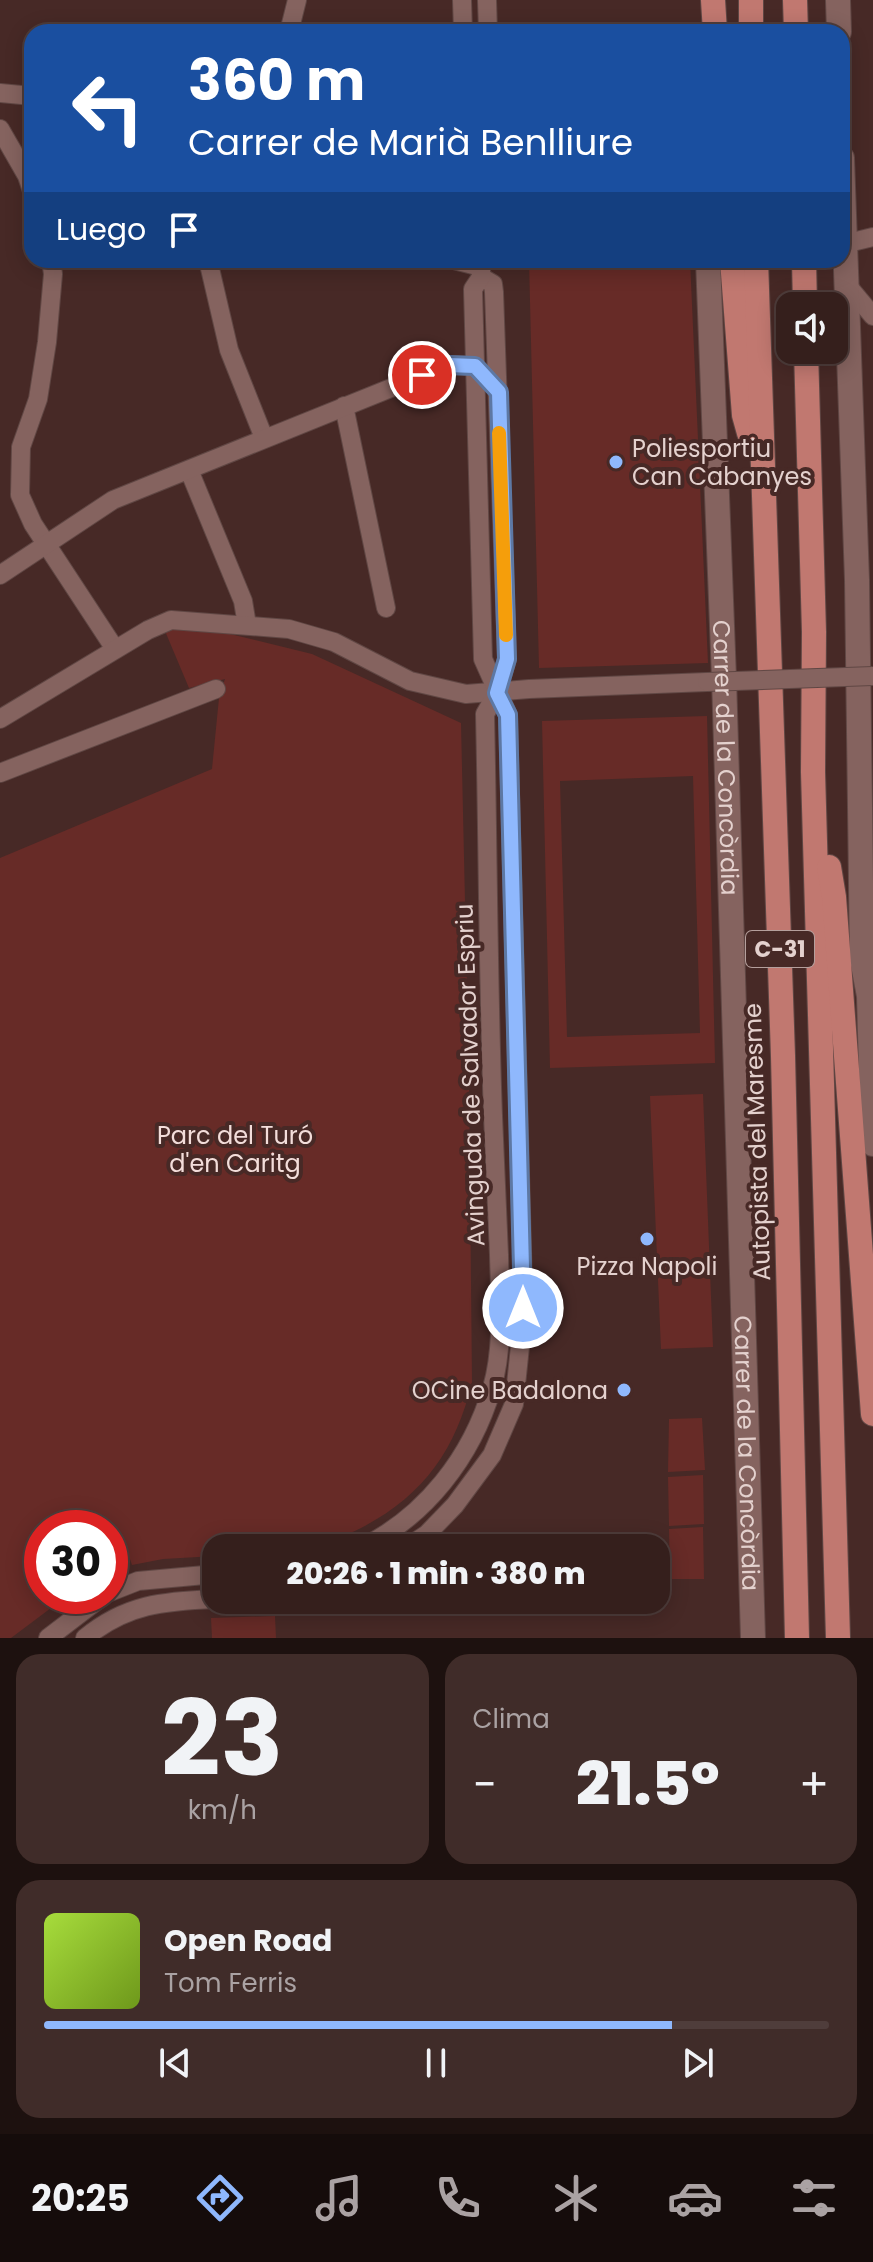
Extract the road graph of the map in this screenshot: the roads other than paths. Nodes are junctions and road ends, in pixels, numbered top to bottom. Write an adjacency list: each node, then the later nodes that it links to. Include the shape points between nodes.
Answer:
1 (297, 0): 9 (street)
2 (462, 0): 10 (street)
3 (487, 0): 11 (street)
4 (706, 0): 12 (street)
5 (713, 0): 13 (highway)
6 (751, 0): 14 (highway)
7 (795, 0): 15 (highway)
8 (838, 0): 16 (street)
9 (291, 24)
10 (463, 24)
11 (488, 24)
12 (706, 24)
13 (714, 24)
14 (751, 24)
15 (796, 24)
16 (839, 24)
17 (0, 93): 18 (street)
18 (24, 95)
19 (0, 129): 20 (street)
20 (24, 171)
21 (873, 237): 22 (street)
22 (850, 243)
23 (52, 268): 41 (street, via 38,399 21,447 20,495)
24 (210, 268): 38 (street, via 229,350)
25 (481, 268): 35 (street, Avinguda de Salvador Espriu, via 473,289); 36 (street, Avinguda de Salvador Espriu, via 493,284)
26 (708, 268): 63 (street, Carrer de la Concòrdia)
27 (733, 268): 40 (highway, via 744,415)
28 (756, 268): 40 (highway, Autopista del Maresme / C-31)
29 (804, 268): 32 (highway)
30 (846, 268): 31 (street)
31 (847, 285): 33 (street); 52 (street)
32 (805, 292)
33 (873, 316)
34 (806, 364): 50 (highway, C-31)
35 (475, 366): 36 (street); 37 (street, via 448,365); 48 (street, Avinguda de Salvador Espriu, via 483,659)
36 (499, 392): 48 (street, Avinguda de Salvador Espriu, via 507,659)
37 (344, 406): 38 (street); 43 (street)
38 (264, 438): 39 (street)
39 (189, 470): 41 (street, via 113,500); 44 (street, via 243,601)
40 (762, 483): 64 (highway, Autopista del Maresme / C-31, via 783,1041)
41 (47, 543): 42 (street); 45 (street)
42 (0, 575)
43 (386, 608)
44 (247, 625): 45 (street, via 171,620); 48 (street, via 289,629 334,642 410,681 466,694)
45 (115, 649): 49 (street)
46 (873, 676): 48 (street, bridge)
47 (216, 689): 51 (street)
48 (497, 693): 55 (street, Avinguda de Salvador Espriu, via 485,714 501,1330 493,1385 463,1455 436,1493); 56 (street, Avinguda de Salvador Espriu, via 508,715 522,1327 514,1404 492,1455)
49 (0, 718)
50 (813, 772): 54 (highway, via 834,897); 65 (highway, C-31)
51 (0, 773)
52 (868, 924): 53 (street, via 862,959 869,996)
53 (873, 1144)
54 (873, 1414)
55 (383, 1534)
56 (427, 1534)
57 (202, 1575): 58 (street)
58 (128, 1585)
59 (202, 1600): 62 (street, via 150,1603)
60 (79, 1614): 61 (street)
61 (48, 1638)
62 (85, 1638)
63 (753, 1638)
64 (797, 1638)
65 (838, 1638)

